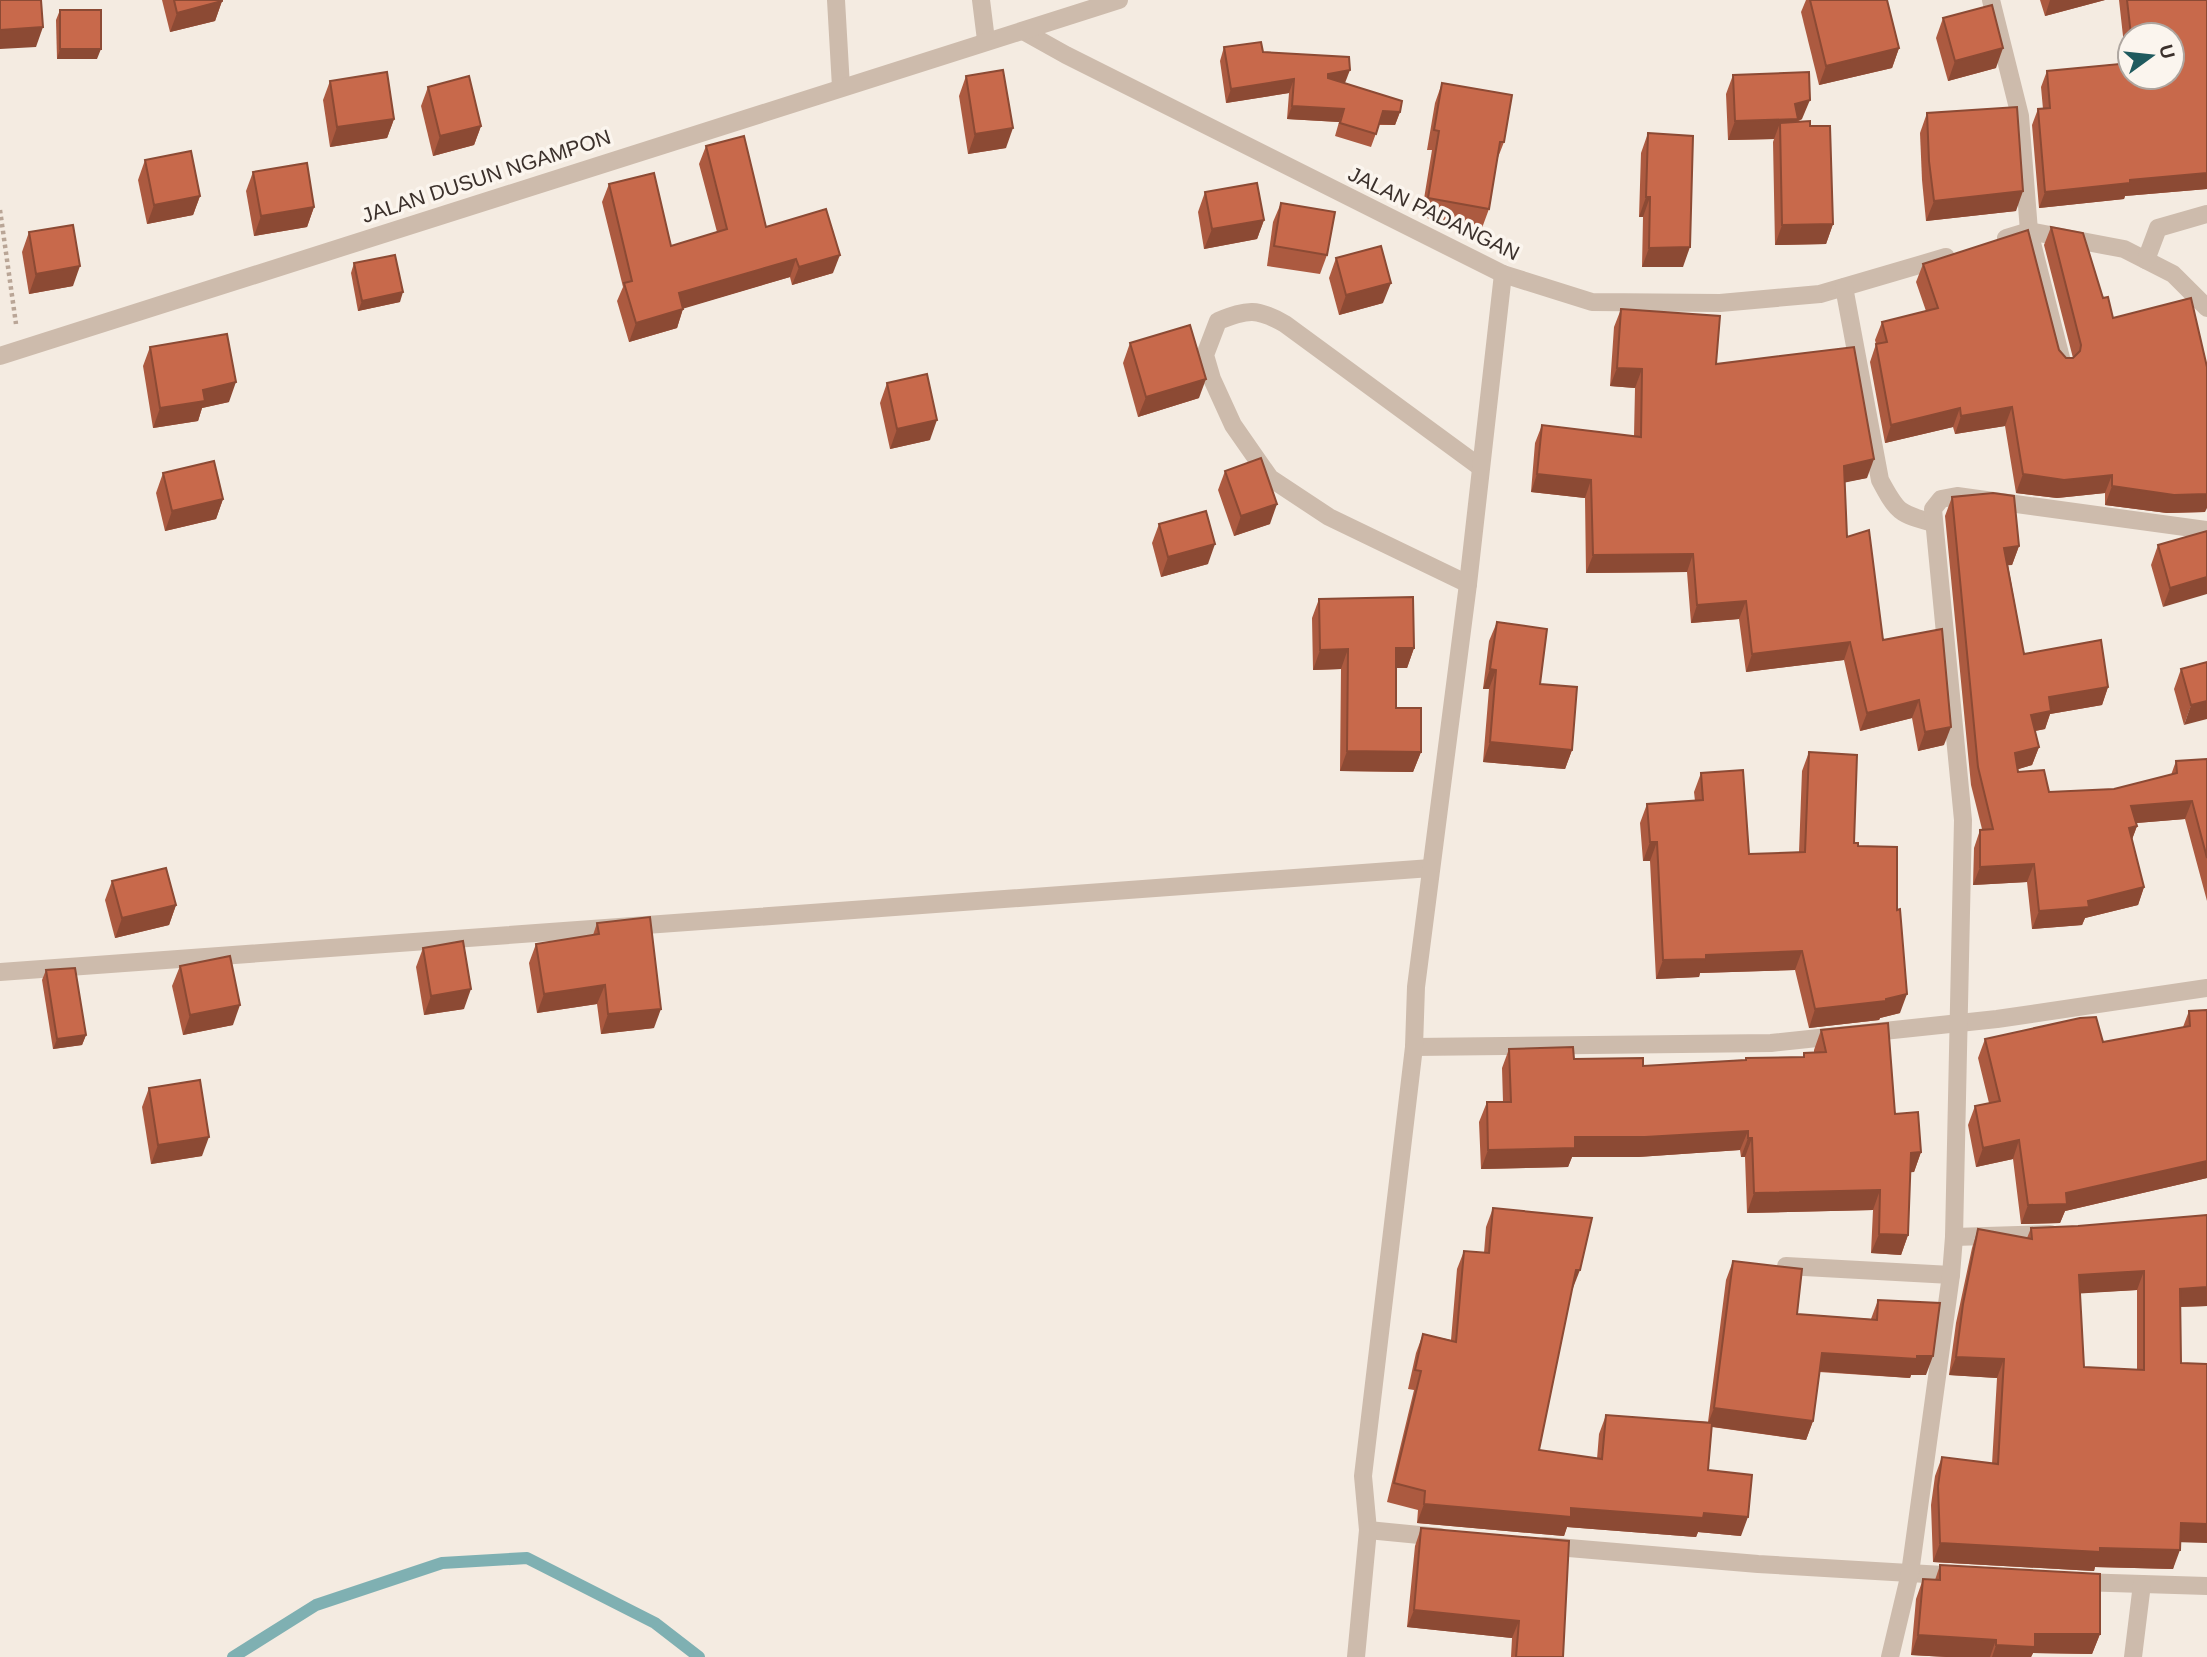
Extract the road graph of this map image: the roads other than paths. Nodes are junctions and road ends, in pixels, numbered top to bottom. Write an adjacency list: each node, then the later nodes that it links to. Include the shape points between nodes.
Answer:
1 (836, 0): 7 (street)
2 (981, 0): 6 (street)
3 (1119, 0): 5 (street, JALAN DUSUN NGAMPON)
4 (1991, 0): 9 (street, via 2021,116)
5 (1023, 31): 6 (street, JALAN DUSUN NGAMPON); 13 (street, JALAN PADANGAN)
6 (986, 40): 7 (street, JALAN DUSUN NGAMPON)
7 (841, 87): 16 (street, JALAN DUSUN NGAMPON)
8 (2207, 214): 12 (street, via 2158,228)
9 (2029, 231): 10 (street); 12 (street, via 2124,249); 17 (street)
10 (1990, 243)
11 (1964, 251): 14 (street, JALAN PADANGAN)
12 (2146, 260): 15 (street, via 2173,274)
13 (1503, 274): 14 (street, JALAN PADANGAN, via 1592,302 1720,303 1821,294); 18 (street)
14 (1844, 287): 19 (street, via 1880,480 1893,504 1906,516)
15 (2207, 308)
16 (0, 356)
17 (2063, 366)
18 (1480, 467): 21 (street); 21 (street, via 1266,313 1244,311 1219,321 1205,355 1212,379 1233,425 1270,478 1329,517)
19 (1934, 523): 20 (street, via 1933,509 1941,499 1957,496); 25 (street, via 1963,820)
20 (2207, 530)
21 (1468, 584): 22 (street)
22 (1431, 868): 23 (street); 26 (street, via 1416,987)
23 (0, 972)
24 (2207, 988): 25 (street)
25 (1958, 1023): 26 (street, via 1771,1043); 28 (street)
26 (1414, 1047): 31 (street, via 1363,1476)
27 (2070, 1234): 28 (street)
28 (1954, 1237): 30 (street)
29 (1786, 1266): 30 (street)
30 (1951, 1275): 34 (street)
31 (1368, 1530): 32 (street); 39 (street)
32 (1452, 1538)
33 (1521, 1544): 34 (street)
34 (1910, 1573): 35 (street); 40 (street)
35 (1977, 1577)
36 (2058, 1581): 37 (street)
37 (2142, 1584): 38 (street); 41 (street)
38 (2207, 1586)
39 (1356, 1657)
40 (1890, 1657)
41 (2133, 1657)

